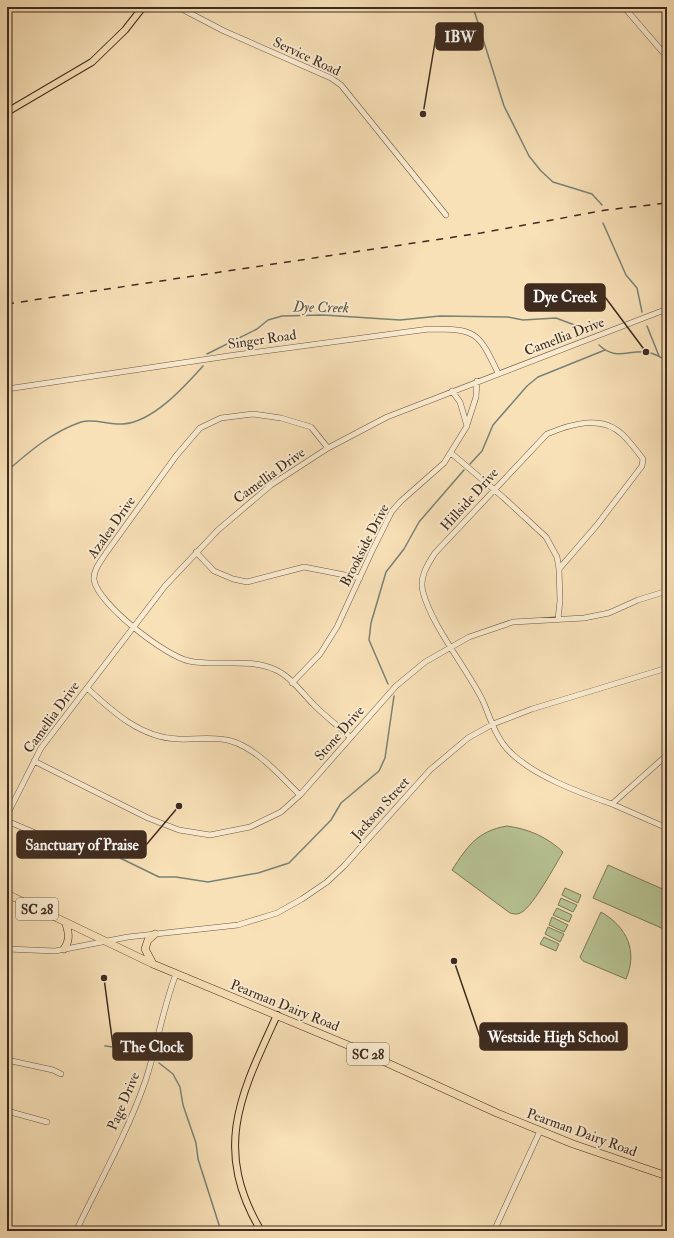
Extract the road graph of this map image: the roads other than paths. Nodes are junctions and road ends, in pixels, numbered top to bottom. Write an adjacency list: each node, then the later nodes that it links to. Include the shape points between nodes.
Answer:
1 (143, 7): 5 (main road, via 125,30 92,62)
2 (178, 7): 6 (street, Service Road, via 224,32 331,78 341,85)
3 (624, 7): 4 (street)
4 (667, 57)
5 (7, 112)
6 (446, 215)
7 (667, 309): 8 (street, Camellia Drive)
8 (498, 373): 9 (street, Camellia Drive); 10 (street, Singer Road, via 483,342 474,335 458,329 428,329)
9 (477, 381): 11 (street, Camellia Drive); 12 (street, Brookside Drive, via 476,397)
10 (7, 389)
11 (452, 391): 12 (street, via 460,402); 13 (street, Camellia Drive, via 387,417)
12 (467, 426): 14 (street, Brookside Drive)
13 (328, 448): 16 (street, Camellia Drive, via 271,486); 21 (street, Azalea Drive, via 311,427 281,418 253,414 234,416 221,418 200,428 162,475 96,567 94,579 98,592)
14 (451, 453): 15 (street); 18 (street, Brookside Drive, via 444,463 392,511)
15 (494, 490): 17 (street, via 546,537 557,557); 17 (street, Hillside Drive, via 547,434 579,424 594,421 609,426 622,434 643,459 642,466 631,482); 22 (street, Hillside Drive, via 435,553 422,579 423,592 430,611)
16 (196, 552): 18 (street, via 214,571 247,582 304,567); 21 (street, Camellia Drive, via 165,586)
17 (559, 569): 20 (street)
18 (360, 578): 24 (street, Brookside Drive, via 337,627 320,654)
19 (667, 590): 20 (street, Stone Drive, via 609,613 584,618)
20 (558, 619): 22 (street, Stone Drive, via 513,622 469,638)
21 (134, 627): 24 (street, Azalea Drive, via 178,658 195,662 242,662 262,666 276,670); 25 (street, Camellia Drive)
22 (451, 648): 26 (street, Hillside Drive, via 481,698); 27 (street, Stone Drive, via 410,673)
23 (667, 668): 26 (street, Jackson Street)
24 (292, 683): 27 (street, Azalea Drive)
25 (87, 688): 29 (street, Camellia Drive); 30 (street, via 127,722 146,732 177,739 230,741 243,746 258,756)
26 (493, 724): 31 (street, Hillside Drive, via 508,751 517,759 576,792); 38 (street, Jackson Street, via 468,738 441,760 344,866 327,882 302,899 277,913 238,925)
27 (350, 737): 30 (street, Stone Drive)
28 (667, 756): 31 (street)
29 (34, 761): 30 (street, Stone Drive, via 148,818 190,833 215,834 250,827 281,812); 32 (street, Camellia Drive)
30 (300, 795)
31 (612, 804): 34 (street, Hillside Drive)
32 (7, 815)
33 (7, 821): 35 (street)
34 (667, 828)
35 (59, 843)
36 (7, 894): 37 (highway, Pearman Dairy Road / SC 28)
37 (66, 924): 39 (highway, Pearman Dairy Road / SC 28); 41 (highway, via 69,942)
38 (155, 934): 39 (street, Jackson Street, via 128,937); 42 (highway, via 148,940 145,949)
39 (107, 943): 41 (street, Jackson Street); 42 (highway, Pearman Dairy Road / SC 28)
40 (7, 949): 41 (street, Jackson Street)
41 (64, 949)
42 (153, 964): 43 (highway, Pearman Dairy Road / SC 28)
43 (176, 974): 44 (highway, Pearman Dairy Road / SC 28); 51 (street, Page Drive, via 166,999 149,1070 141,1092)
44 (277, 1015): 49 (highway, Pearman Dairy Road / SC 28); 52 (main road, via 245,1087 235,1140 236,1167 243,1196)
45 (7, 1060): 46 (street)
46 (61, 1074)
47 (7, 1111): 48 (street)
48 (46, 1122)
49 (540, 1131): 50 (highway, Pearman Dairy Road / SC 28); 53 (street)
50 (667, 1176)
51 (76, 1231)
52 (261, 1231)
53 (494, 1231)

